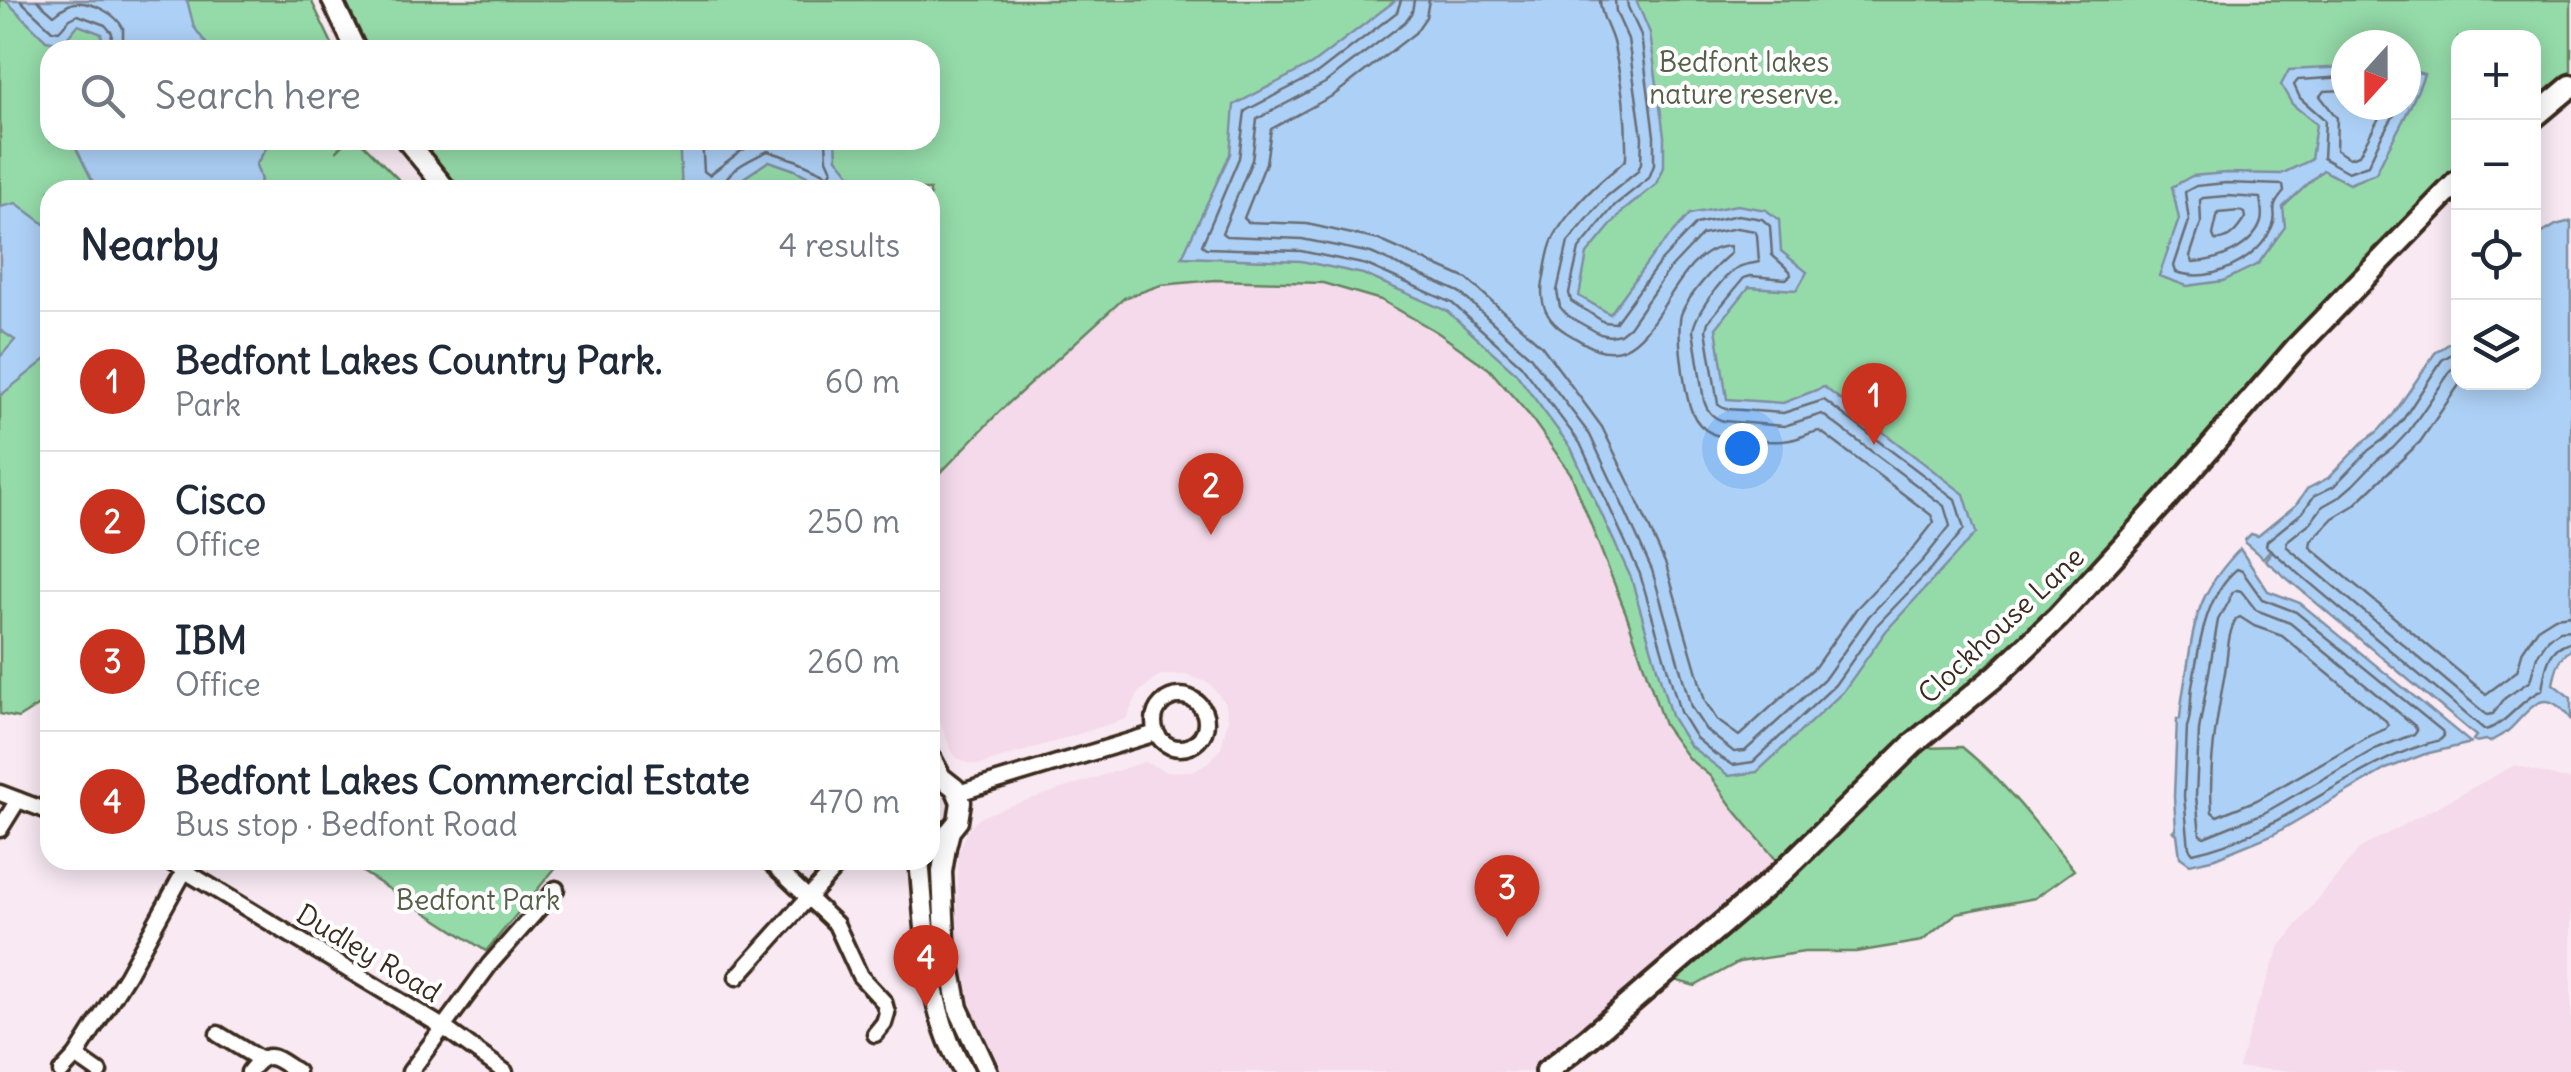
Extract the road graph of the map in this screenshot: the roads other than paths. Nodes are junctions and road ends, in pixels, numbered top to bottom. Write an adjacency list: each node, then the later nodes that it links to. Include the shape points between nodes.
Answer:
1 (332, 0): 2 (street)
2 (351, 40)
3 (2571, 86): 4 (main road)
4 (2541, 111)
5 (414, 150): 6 (street)
6 (438, 180)
7 (2451, 188): 37 (main road, Clockhouse Lane, via 2296,348 2058,617 1913,744 1779,875)
8 (1156, 733): 10 (street)
9 (940, 779): 10 (street)
10 (958, 793): 15 (street, via 962,812)
11 (0, 794): 12 (street)
12 (18, 800): 13 (street); 14 (street)
13 (40, 808)
14 (0, 828)
15 (950, 832): 16 (street); 36 (street, via 942,872 945,939 958,1008)
16 (940, 834)
17 (186, 870): 24 (street, Dudley Road); 27 (street)
18 (779, 870): 22 (street)
19 (833, 870): 22 (street)
20 (920, 870): 35 (street, via 936,1006)
21 (556, 889): 24 (street)
22 (809, 898): 23 (street); 26 (street, via 836,924 860,976 884,1002 884,1023)
23 (737, 977)
24 (442, 1028): 33 (street); 34 (street, Dudley Road)
25 (218, 1034): 28 (street)
26 (875, 1034)
27 (76, 1056): 29 (street); 30 (street)
28 (260, 1059): 31 (street); 32 (street, via 275,1058)
29 (62, 1072)
30 (99, 1072)
31 (249, 1072)
32 (298, 1072)
33 (410, 1072)
34 (505, 1072)
35 (964, 1072)
36 (988, 1072)
37 (1546, 1072)

